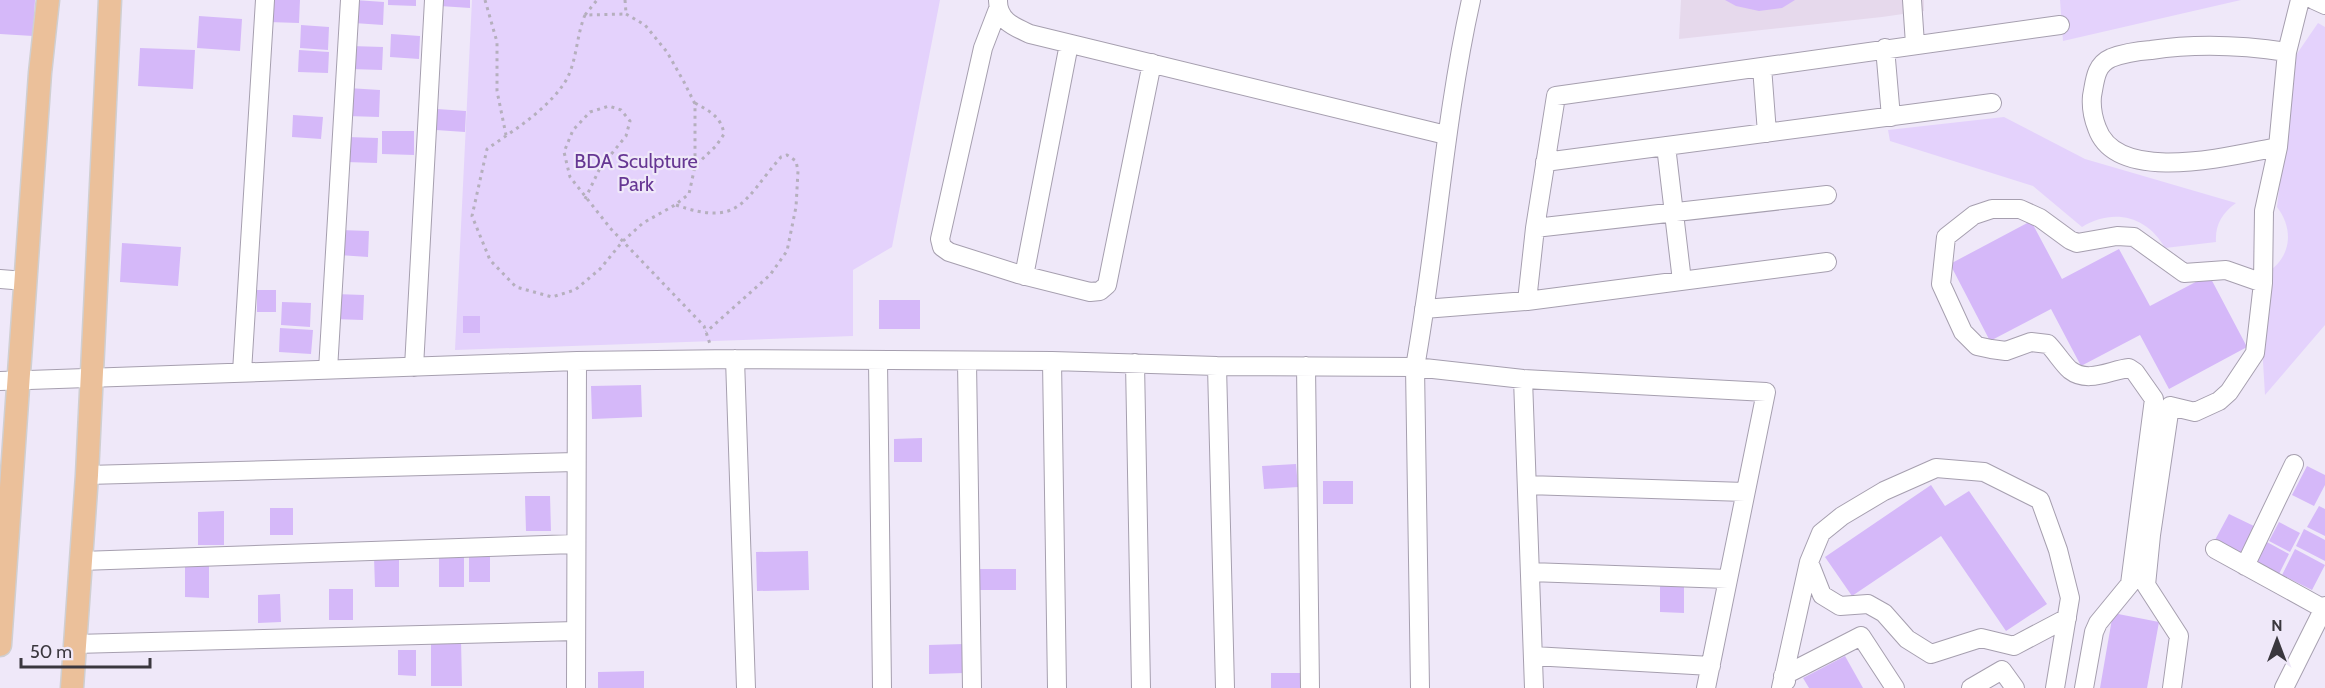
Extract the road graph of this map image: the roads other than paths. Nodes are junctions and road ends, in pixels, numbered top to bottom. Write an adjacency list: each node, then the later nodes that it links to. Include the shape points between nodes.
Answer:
1 (48, 0): 32 (main road)
2 (111, 0): 49 (main road)
3 (265, 0): 48 (street)
4 (350, 0): 47 (street)
5 (434, 0): 45 (street)
6 (1471, 0): 22 (street)
7 (1912, 0): 14 (street)
8 (2300, 0): 16 (street)
9 (2314, 0): 11 (street)
10 (998, 5): 13 (street, via 1006,22 1030,34); 30 (street, via 983,48 940,240 949,252)
11 (2325, 5)
12 (2060, 25): 14 (street)
13 (1069, 44): 17 (street); 30 (street)
14 (1915, 44): 15 (street)
15 (1886, 48): 18 (street); 20 (street)
16 (2287, 52): 24 (street); 24 (street, via 2207,44 2132,52 2100,65 2092,103 2100,138 2116,152 2146,162 2210,159)
17 (1152, 63): 22 (street); 30 (street, via 1107,285 1090,292)
18 (1762, 67): 21 (street); 25 (street, via 1556,96)
19 (1992, 104): 20 (street)
20 (1891, 117): 21 (street)
21 (1767, 133): 23 (street)
22 (1446, 135): 36 (street)
23 (1666, 146): 25 (street); 27 (street)
24 (2278, 147): 34 (street, via 2264,211)
25 (1545, 162): 28 (street)
26 (1827, 195): 27 (street)
27 (1674, 212): 28 (street); 33 (street)
28 (1535, 228): 35 (street)
29 (1827, 262): 33 (street)
30 (1024, 276)
31 (0, 279): 32 (street)
32 (25, 281): 51 (main road)
33 (1682, 281): 35 (street)
34 (2263, 283): 52 (street, via 2254,353 2229,392 2195,412 2170,406); 52 (street, via 2226,270 2184,273 2134,237 2077,243 2020,209 1992,209 1974,215 1946,237 1941,284 1963,332 1977,346 2006,351 2031,342 2048,344 2069,369 2082,375 2098,376 2129,368 2154,399)
35 (1527, 301): 36 (street)
36 (1424, 313): 46 (street)
37 (735, 359): 38 (street); 39 (street); 76 (street)
38 (577, 361): 45 (street); 53 (street)
39 (878, 361): 41 (street); 77 (street)
40 (1052, 361): 41 (street); 42 (street); 79 (street)
41 (967, 362): 78 (street)
42 (1134, 363): 43 (street); 80 (street)
43 (1217, 366): 44 (street); 81 (street)
44 (1306, 366): 46 (street); 82 (street)
45 (414, 367): 47 (street)
46 (1415, 367): 50 (street); 83 (street)
47 (328, 370): 48 (street)
48 (242, 372): 49 (street)
49 (91, 378): 51 (street); 55 (main road)
50 (1523, 380): 56 (street); 57 (street, via 1766,392)
51 (9, 382): 70 (main road)
52 (2159, 432): 58 (street)
53 (575, 462): 55 (street); 59 (street)
54 (2294, 464): 63 (street)
55 (87, 475): 61 (main road)
56 (1527, 484): 57 (street); 64 (street)
57 (1745, 492): 65 (street)
58 (2143, 540): 90 (street, via 2130,584 2094,632); 91 (street, via 2146,585 2179,636)
59 (575, 544): 61 (street); 68 (street)
60 (2215, 549): 63 (street)
61 (81, 561): 69 (main road)
62 (1809, 562): 67 (street, via 1822,595 1839,606 1868,604 1884,613 1907,639 1931,654 1981,638 2014,646); 67 (street, via 1821,533 1884,491 1936,468 1983,472 2040,500 2070,598); 73 (street)
63 (2245, 566): 66 (street)
64 (1530, 572): 65 (street); 71 (street)
65 (1728, 579): 72 (street)
66 (2324, 608): 92 (street)
67 (2067, 618): 89 (street)
68 (576, 631): 69 (street); 75 (street)
69 (75, 644): 74 (main road)
70 (0, 645)
71 (1533, 656): 72 (street); 84 (street)
72 (1711, 666): 85 (street)
73 (1784, 684): 86 (street, via 1861,636)
74 (72, 688)
75 (576, 688)
76 (747, 688)
77 (882, 688)
78 (972, 688)
79 (1057, 688)
80 (1141, 688)
81 (1225, 688)
82 (1310, 688)
83 (1420, 688)
84 (1534, 688)
85 (1706, 688)
86 (1895, 688)
87 (1971, 688): 88 (street, via 2002,670)
88 (2015, 688)
89 (2055, 688)
90 (2084, 688)
91 (2172, 688)
92 (2284, 688)

